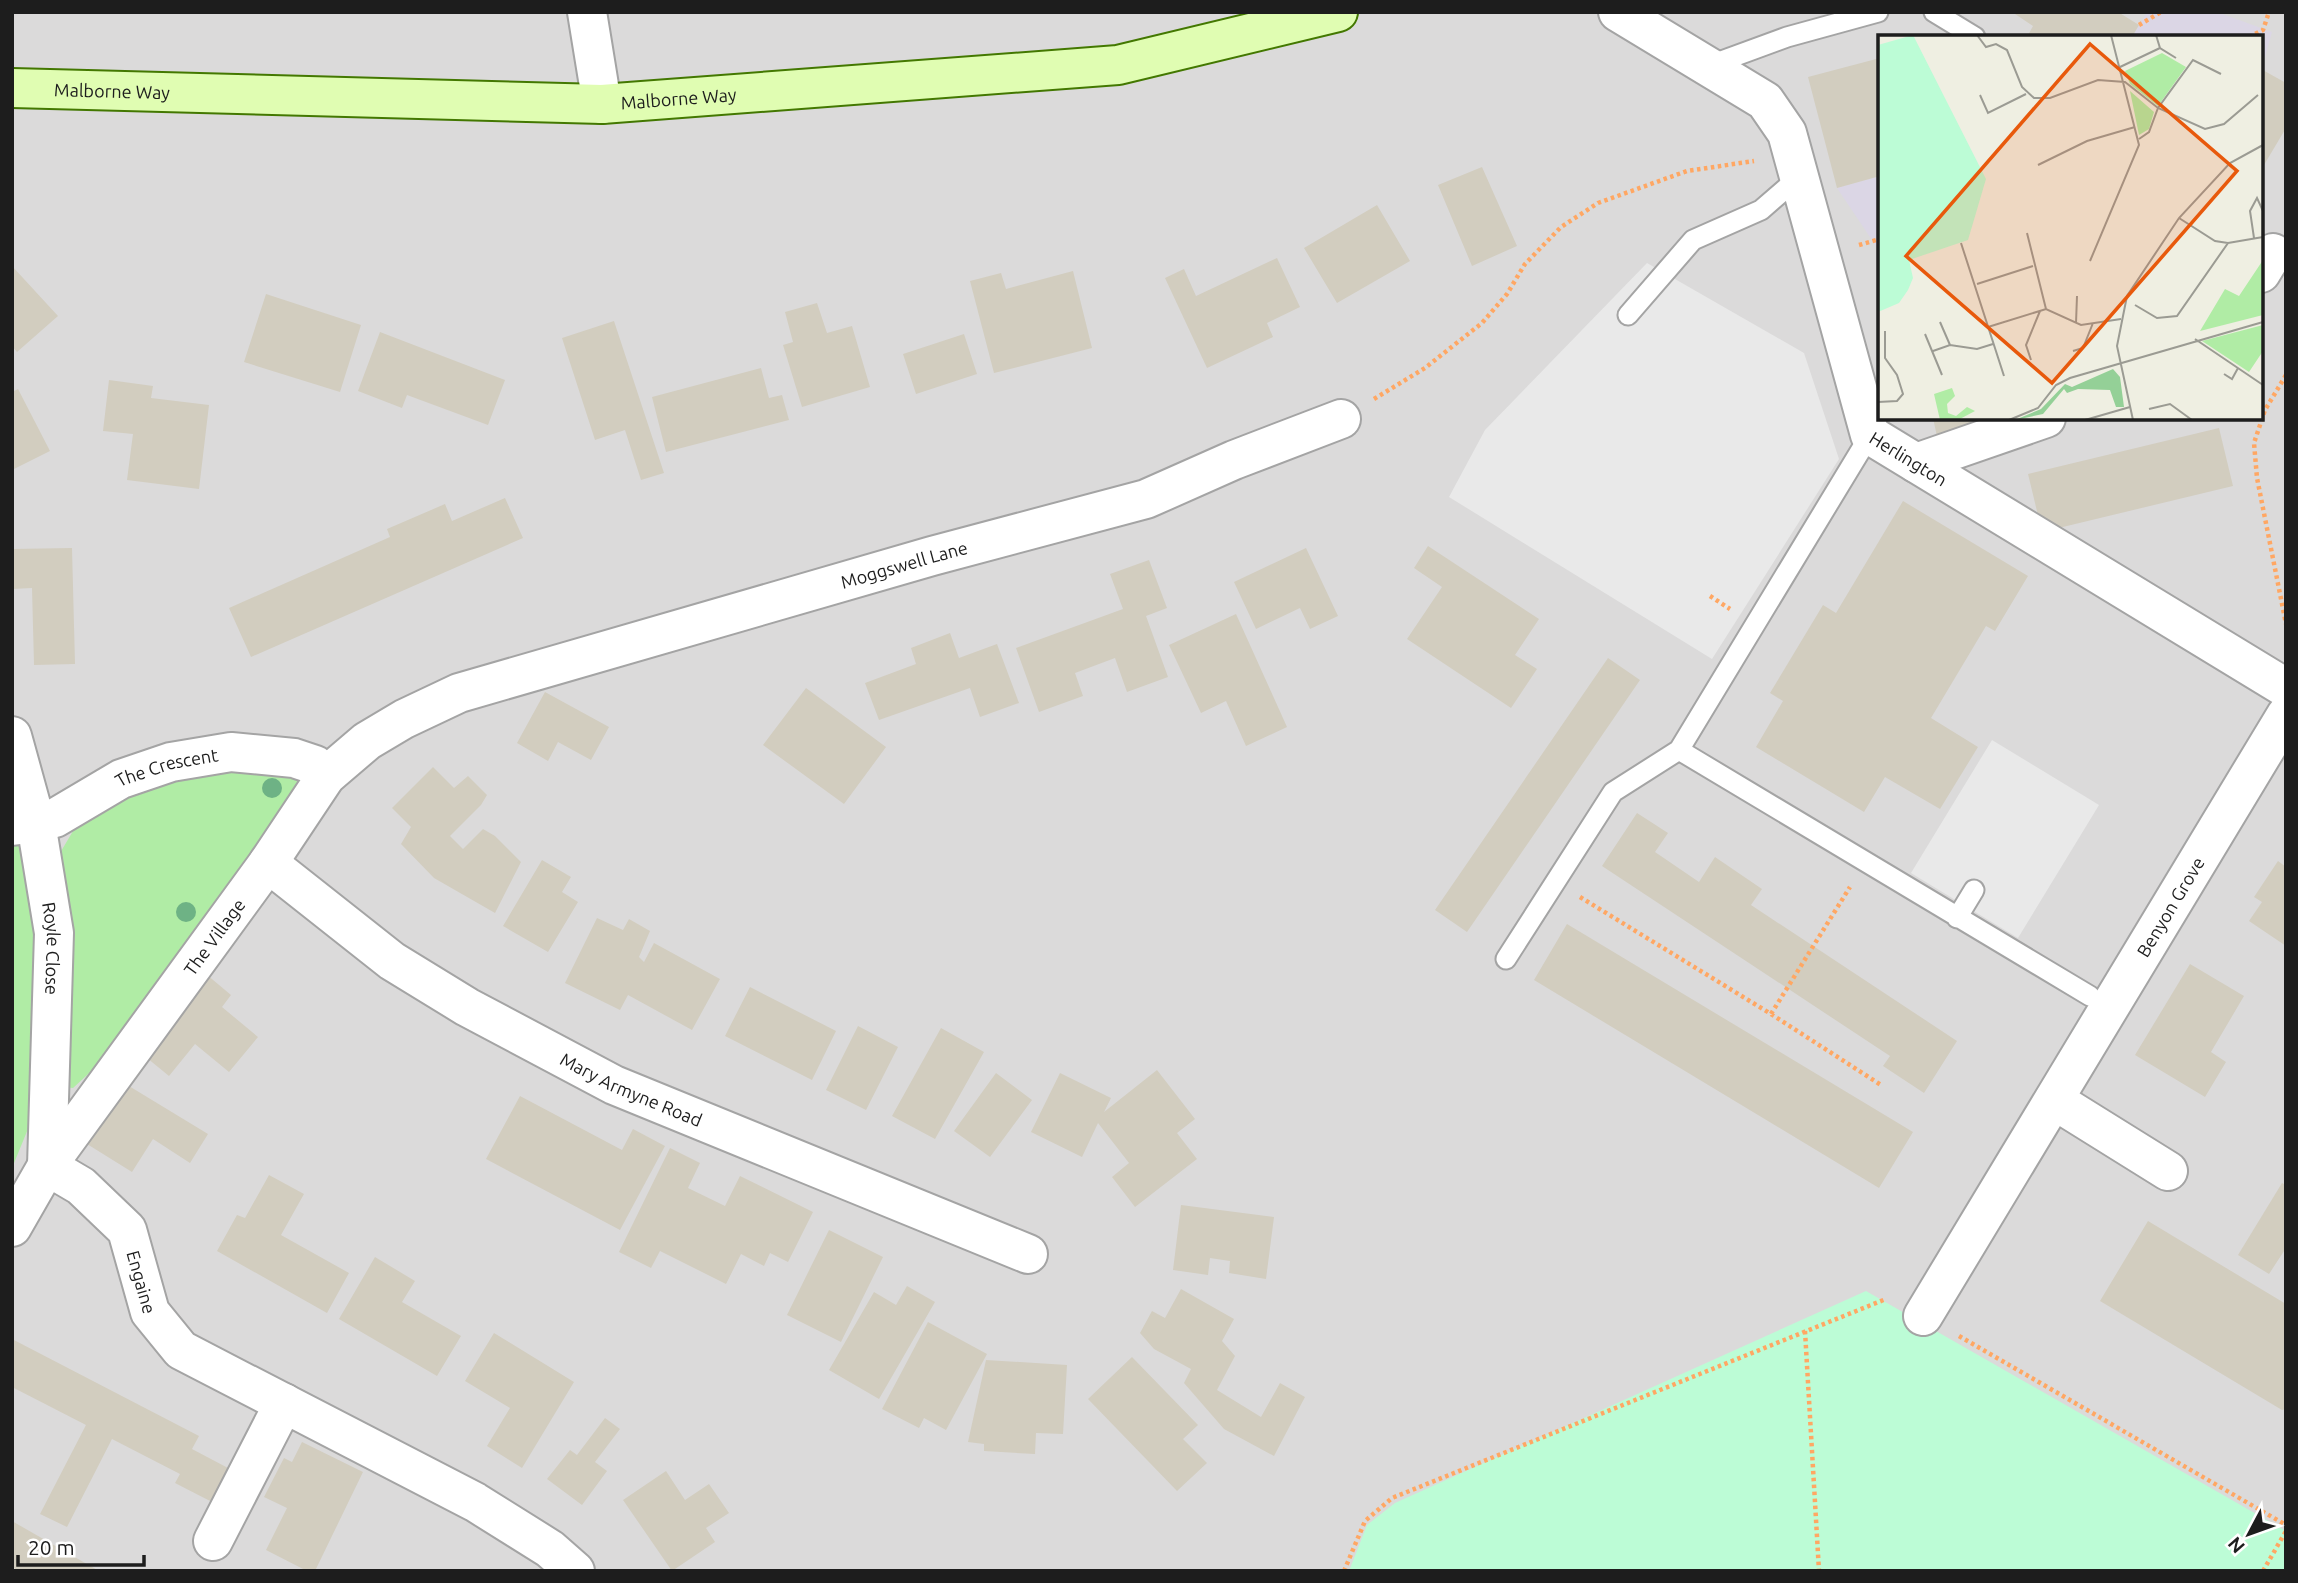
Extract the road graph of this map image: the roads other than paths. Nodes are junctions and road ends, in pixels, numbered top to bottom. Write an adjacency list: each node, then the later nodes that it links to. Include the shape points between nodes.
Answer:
1 (587, 12): 9 (street)
2 (1338, 12): 9 (street, Malborne Way, via 1118,65)
3 (1619, 12): 7 (street, Herlington)
4 (1878, 12): 7 (lane, via 1787,37)
5 (1934, 12): 6 (lane)
6 (1972, 35)
7 (1709, 66): 10 (street, Herlington, via 1765,102 1787,133)
8 (12, 88): 9 (street, Malborne Way)
9 (601, 104)
10 (1796, 166): 11 (lane, via 1761,211 1693,240); 14 (street, Herlington)
11 (1628, 314)
12 (1341, 419): 17 (street, Moggswell Lane, via 1146,499)
13 (2040, 420): 15 (street)
14 (1870, 435): 15 (street, Herlington); 20 (lane)
15 (1916, 463): 16 (street, Herlington)
16 (2286, 688)
17 (459, 693): 21 (street, The Village, via 367,741)
18 (2286, 715): 28 (street, Benyon Grove)
19 (12, 736): 22 (street, Royle Close)
20 (1679, 750): 25 (lane); 26 (lane, via 1613,792)
21 (326, 776): 22 (street, The Crescent, via 315,765 294,758 230,752 171,762 121,779 55,818); 23 (street, The Village)
22 (24, 825): 29 (street, Royle Close, via 54,933)
23 (268, 863): 29 (street, The Village); 32 (street, Mary Armyne Road, via 392,961 467,1007 614,1085)
24 (1974, 890): 25 (lane)
25 (1957, 918): 27 (lane)
26 (1506, 959)
27 (2090, 996)
28 (2054, 1100): 30 (street); 33 (street, Benyon Grove)
29 (47, 1166): 31 (street, The Village); 34 (street, Engaine, via 81,1186 127,1230 150,1312 181,1350)
30 (2168, 1171)
31 (12, 1227)
32 (1028, 1254)
33 (1923, 1316)
34 (284, 1404): 35 (street); 36 (street, Engaine, via 475,1502 550,1549)
35 (213, 1541)
36 (575, 1571)

